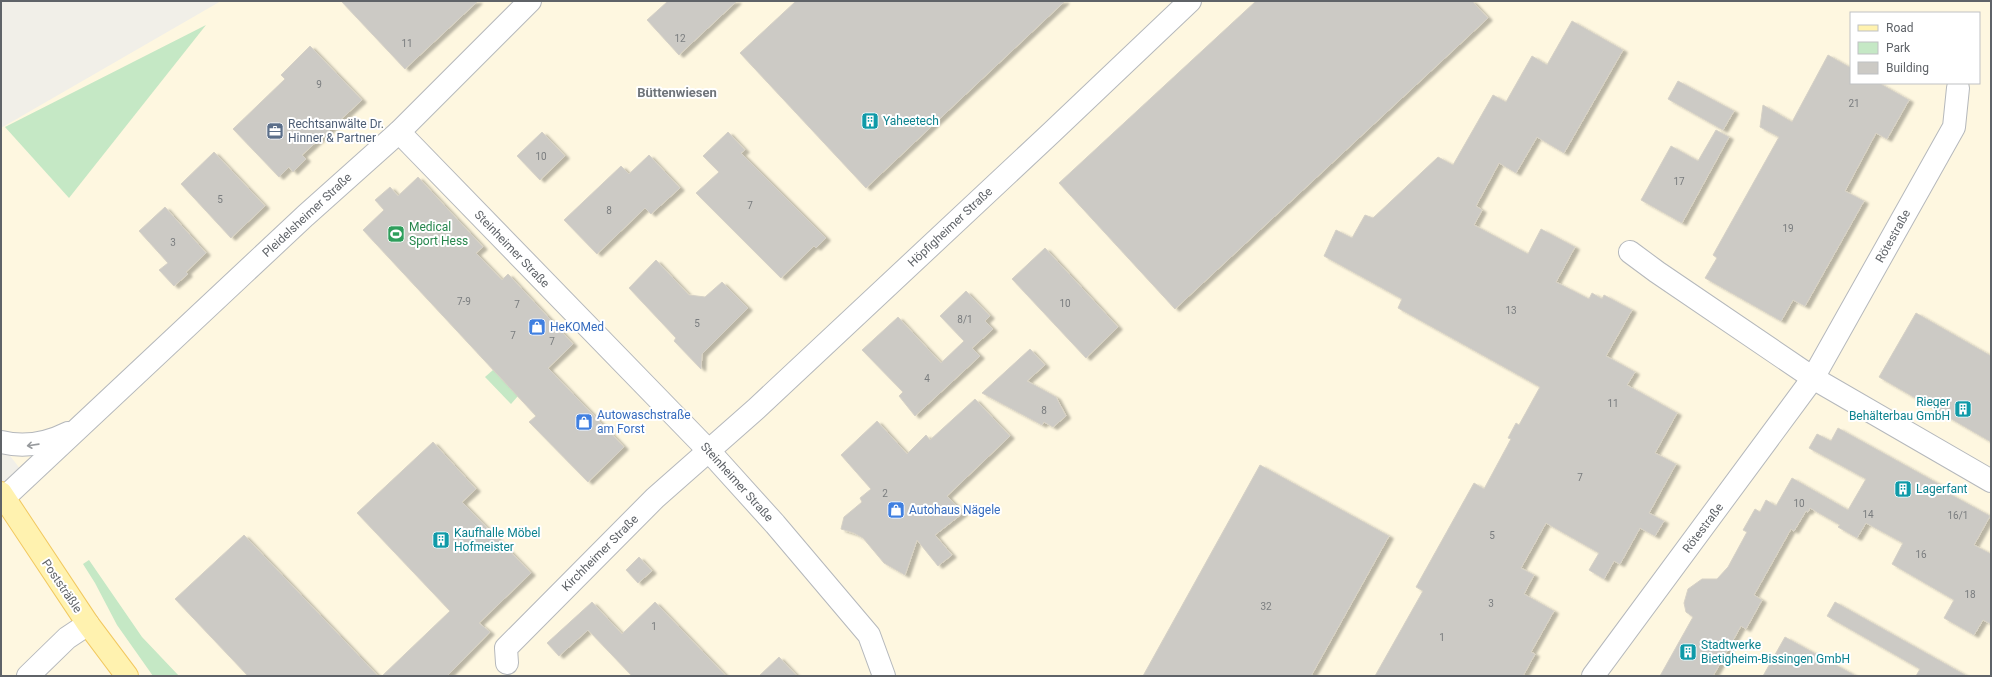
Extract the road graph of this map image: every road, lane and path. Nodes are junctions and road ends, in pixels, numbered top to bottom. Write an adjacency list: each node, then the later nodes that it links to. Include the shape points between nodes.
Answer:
1 (530, 1): 4 (street, Pleidelsheimer Straße)
2 (1190, 1): 9 (street, Höpfigheimer Straße, via 1051,134)
3 (1958, 88): 6 (street, Rötestraße, via 1954,127)
4 (399, 132): 7 (street, Pleidelsheimer Straße, via 305,216); 9 (street, Steinheimer Straße)
5 (1630, 252): 6 (street)
6 (1813, 378): 10 (street); 17 (street, Rötestraße)
7 (82, 425): 8 (street, Pleidelsheimer Straße, one-way to 8, via 56,439 34,445 19,446); 11 (street, Pleidelsheimer Straße)
8 (1, 442)
9 (709, 451): 13 (street, Kirchheimer Straße, via 655,498 521,631 506,648); 16 (street, Steinheimer Straße, via 793,544 869,636)
10 (1991, 481)
11 (2, 496): 12 (main road, Poststräßle)
12 (88, 624): 14 (street, via 67,638); 15 (main road, Poststräßle)
13 (507, 663)
14 (28, 676)
15 (127, 676)
16 (884, 676)
17 (1593, 676)

